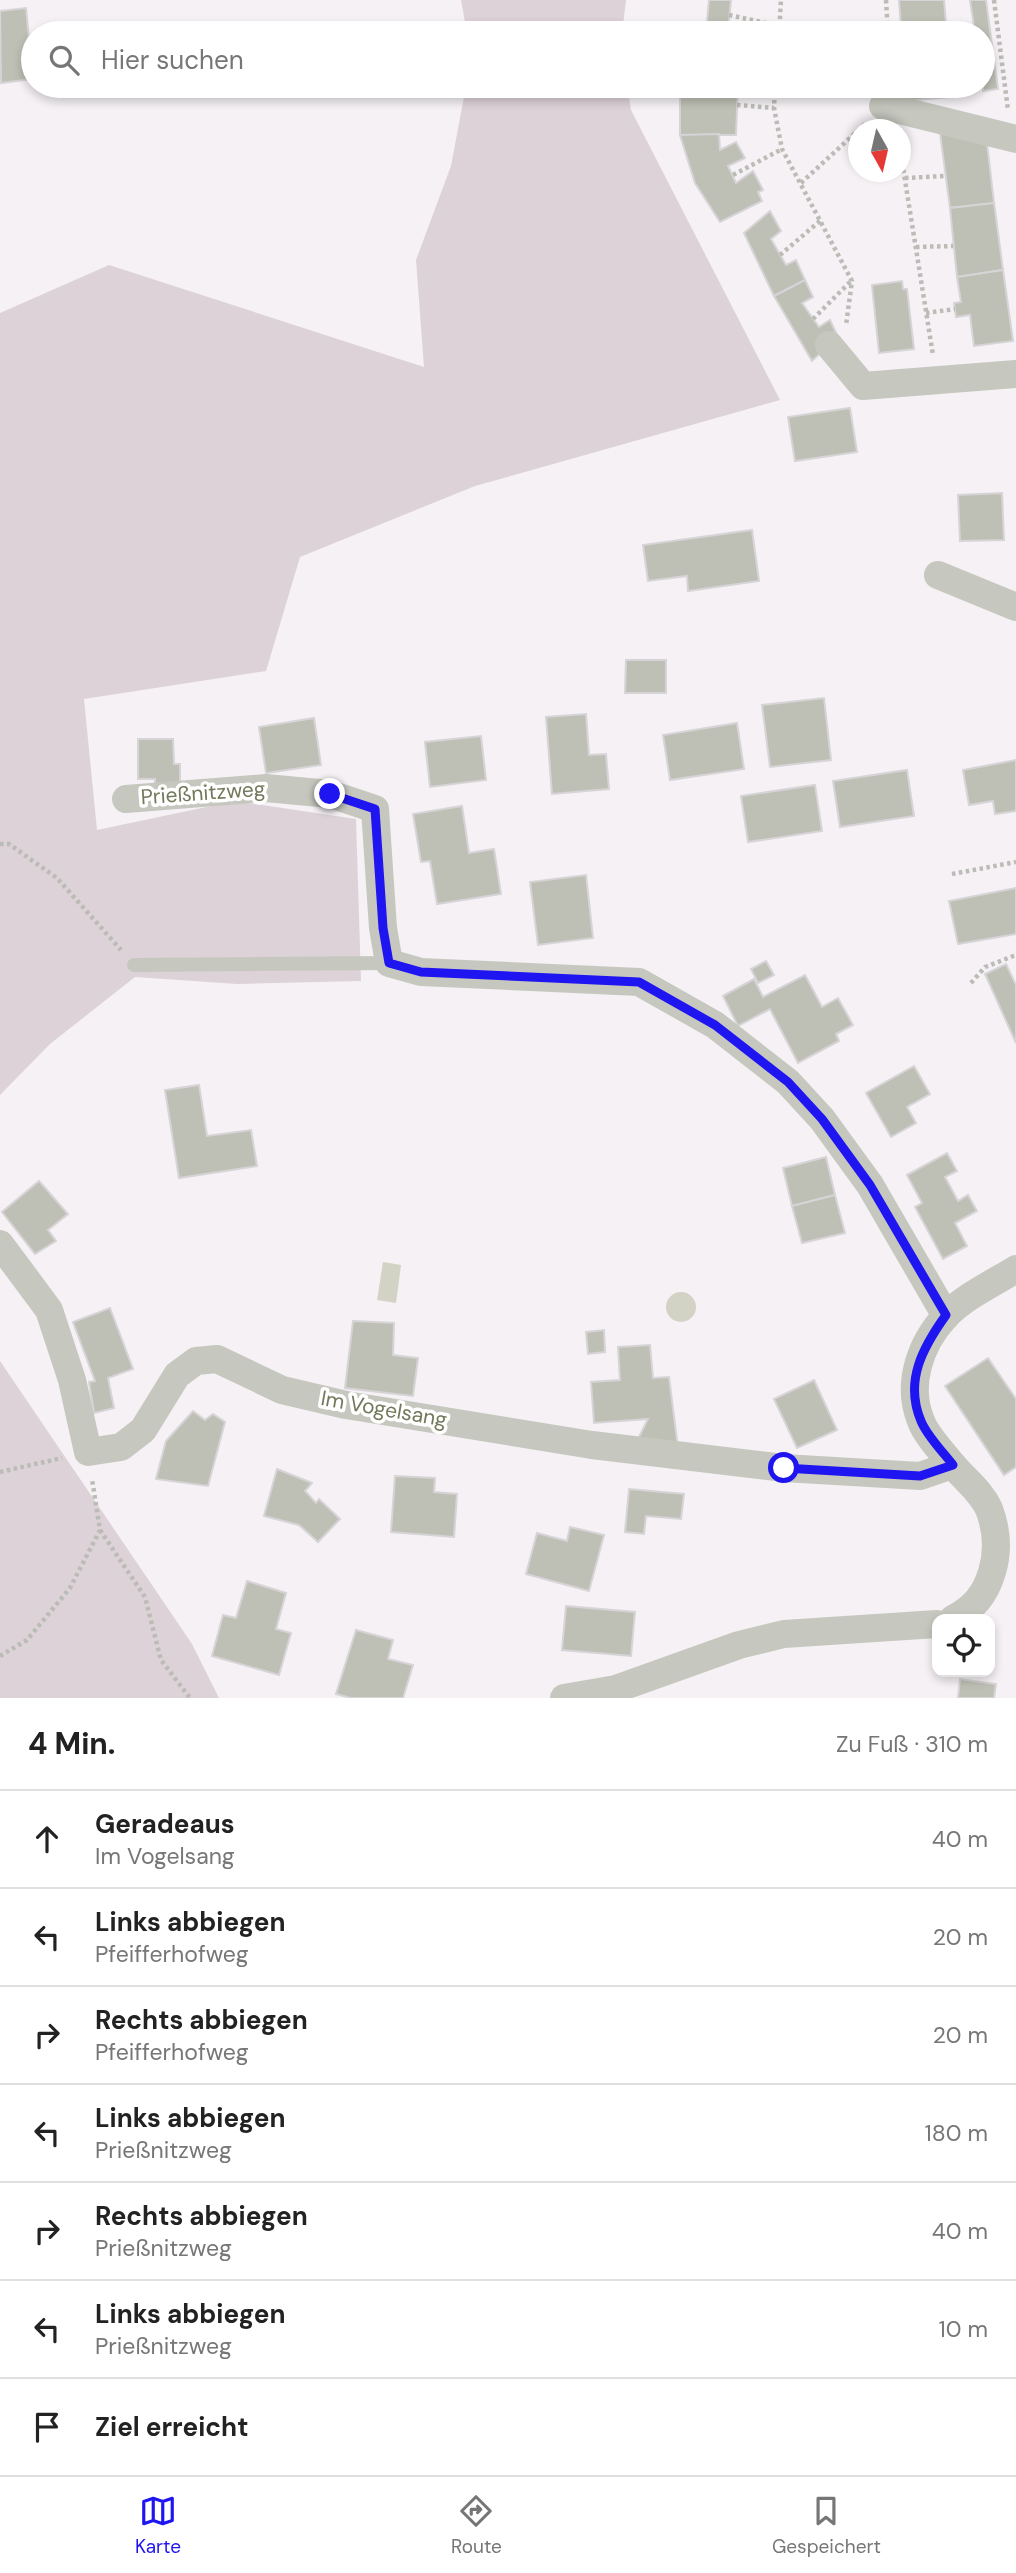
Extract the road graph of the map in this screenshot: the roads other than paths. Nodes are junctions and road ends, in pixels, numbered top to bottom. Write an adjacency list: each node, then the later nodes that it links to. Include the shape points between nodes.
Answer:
1 (872, 101): 2 (street)
2 (1014, 139)
3 (832, 349): 4 (street, via 863,386)
4 (1016, 374)
5 (938, 575): 6 (street)
6 (1016, 607)
7 (126, 799): 8 (street, Prießnitzweg, via 266,788 330,794 375,809)
8 (389, 963): 9 (lane); 12 (street, via 421,972 639,982 715,1025 788,1082 822,1119 870,1185)
9 (134, 965)
10 (0, 1244): 13 (street, Im Vogelsang, via 48,1310 72,1380 88,1451 121,1447 143,1430 177,1376 196,1362 217,1359 282,1390 346,1405 592,1445 784,1468 920,1476)
11 (1016, 1269): 12 (street)
12 (946, 1315): 13 (street, via 923,1347 914,1382 921,1421)
13 (953, 1465): 14 (street, via 989,1508 995,1530 996,1557 988,1587)
14 (962, 1614)
15 (932, 1624): 16 (street, via 784,1634 739,1645 616,1689)
16 (564, 1698)

